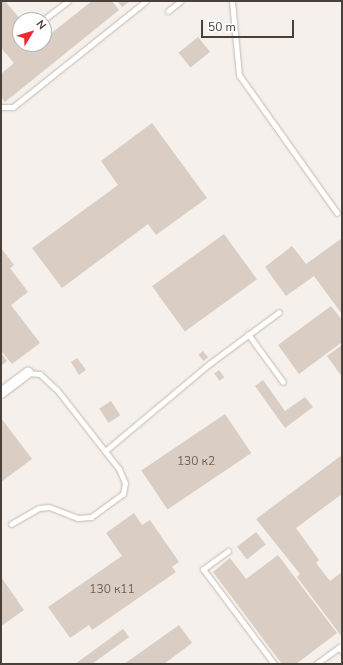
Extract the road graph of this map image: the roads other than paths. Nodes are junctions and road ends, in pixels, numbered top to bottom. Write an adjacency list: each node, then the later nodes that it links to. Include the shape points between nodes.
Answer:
1 (68, 1): 6 (lane)
2 (146, 1): 7 (lane, via 13,107)
3 (181, 1): 5 (lane)
4 (232, 1): 8 (lane, via 239,75)
5 (168, 11)
6 (52, 13)
7 (1, 107)
8 (337, 213)
9 (279, 312): 10 (lane)
10 (248, 334): 12 (lane); 14 (lane)
11 (28, 372): 13 (street); 14 (lane, via 40,374 57,390)
12 (283, 382)
13 (1, 393)
14 (105, 451): 15 (lane, via 119,469 125,483 123,494 91,517 78,518 50,507 39,508)
15 (11, 524)
16 (228, 551): 18 (lane, via 203,569)
17 (342, 650): 19 (lane, via 339,646)
18 (274, 664)
19 (316, 664)

